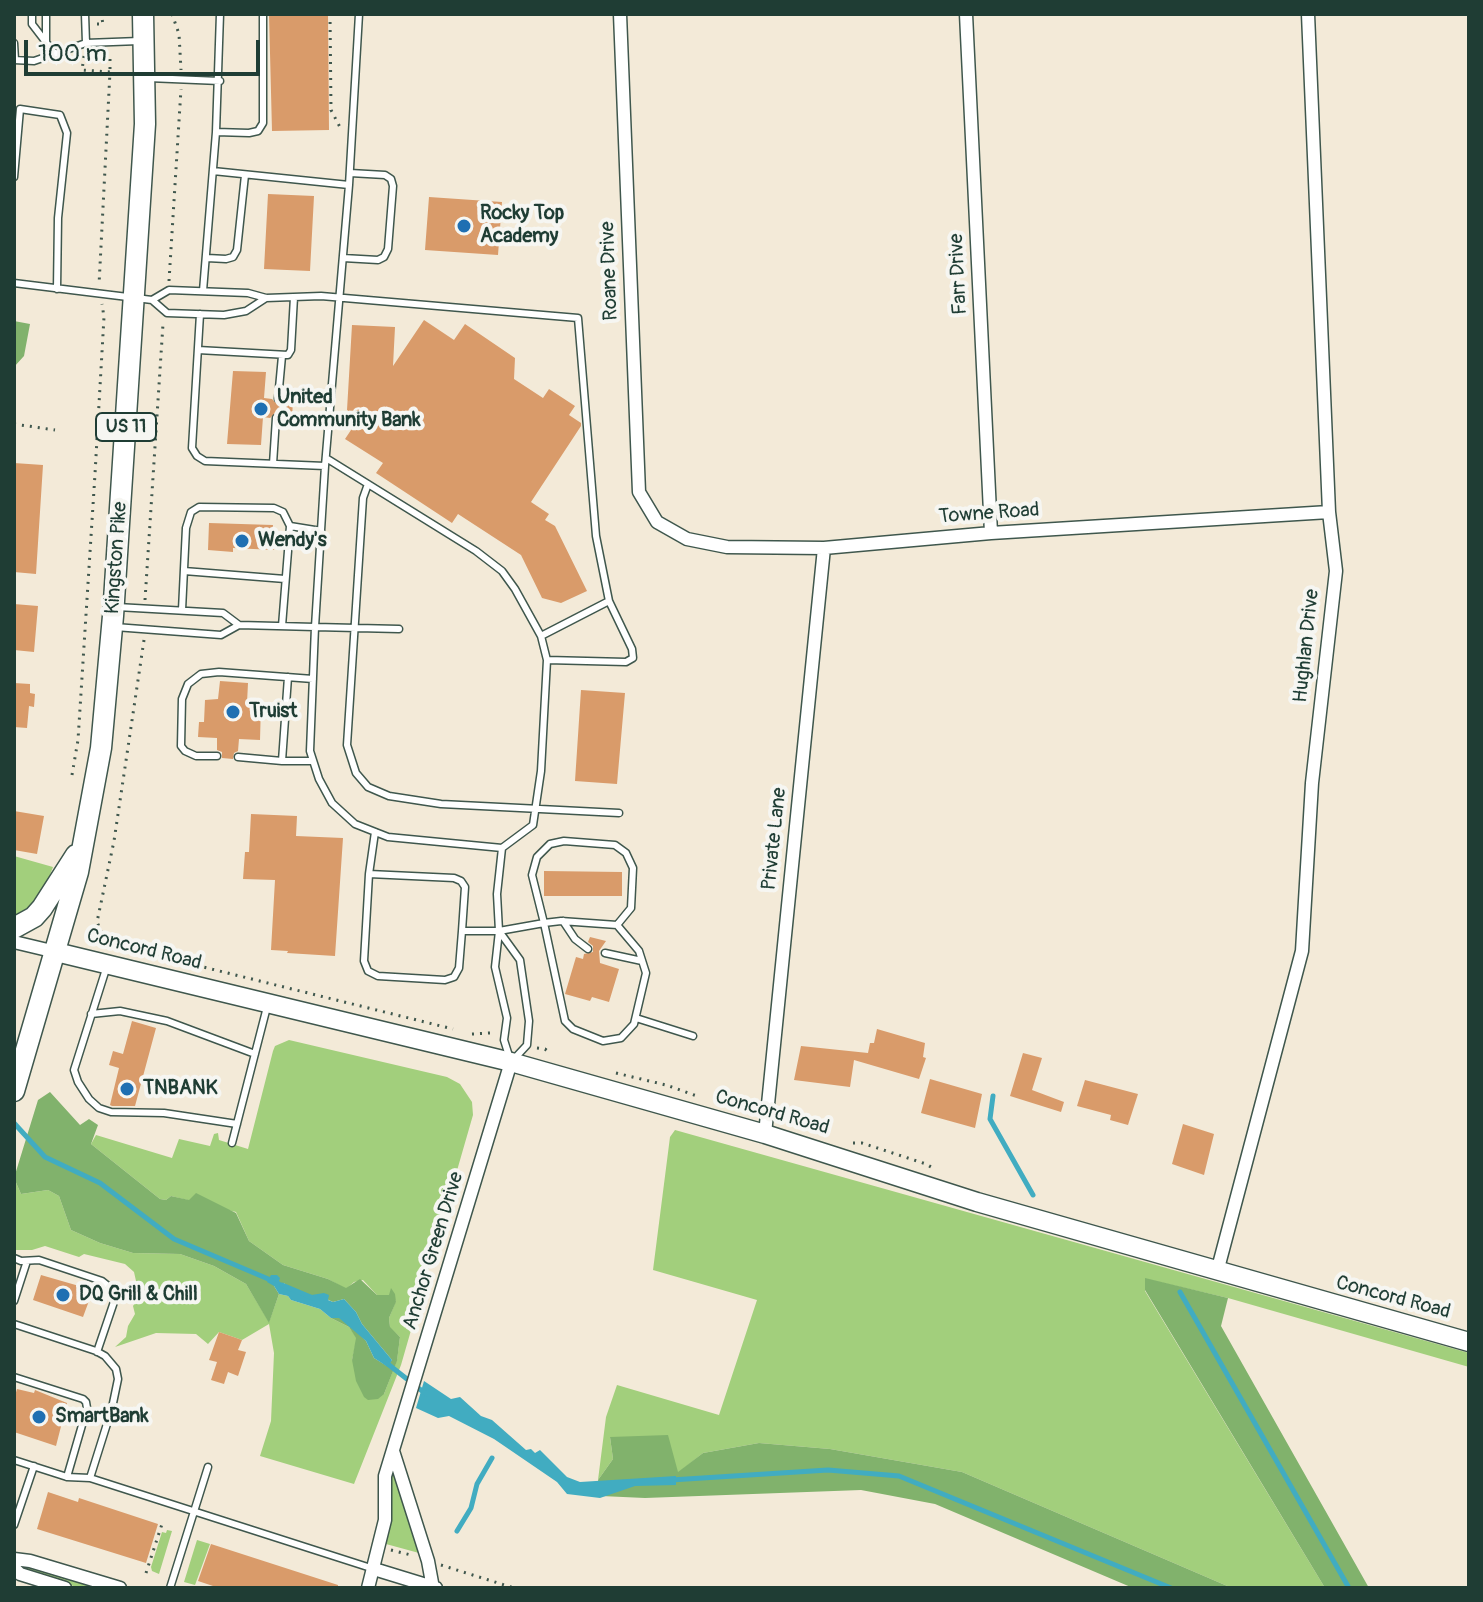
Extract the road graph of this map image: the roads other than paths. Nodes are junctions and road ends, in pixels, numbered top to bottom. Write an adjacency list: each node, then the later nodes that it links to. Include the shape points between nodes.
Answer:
1 (32, 14): 13 (lane, via 32,24)
2 (46, 14): 13 (lane)
3 (85, 14): 14 (lane)
4 (143, 14): 11 (main road, Kingston Pike / US 11)
5 (220, 14): 18 (lane)
6 (263, 14): 19 (lane, via 263,123 249,133)
7 (359, 14): 21 (lane)
8 (620, 14): 44 (street, Roane Drive, via 639,492)
9 (966, 14): 47 (street, Farr Drive)
10 (1308, 14): 43 (street, Hughlan Drive)
11 (144, 41): 14 (lane); 17 (main road, Kingston Pike / US 11)
12 (14, 43): 16 (lane)
13 (46, 43): 15 (lane)
14 (86, 43): 15 (lane)
15 (55, 54): 16 (lane)
16 (14, 60)
17 (145, 78): 18 (lane); 33 (main road, Kingston Pike / US 11)
18 (220, 81): 19 (lane)
19 (216, 132): 20 (lane)
20 (213, 171): 22 (lane); 25 (lane)
21 (350, 173): 24 (lane); 26 (lane, via 391,179 388,249 378,260)
22 (245, 175): 24 (lane); 25 (lane, via 237,250 226,259)
23 (14, 177): 28 (lane, via 20,109 60,115 67,133)
24 (349, 185): 26 (lane)
25 (207, 258): 29 (lane)
26 (343, 258): 32 (lane)
27 (14, 283): 28 (lane)
28 (57, 289): 33 (lane)
29 (203, 291): 31 (lane); 33 (lane, via 169,290)
30 (294, 297): 31 (lane); 32 (lane); 36 (lane, via 291,350)
31 (266, 298): 34 (lane, via 246,311)
32 (340, 298): 39 (lane); 51 (lane, via 578,318 596,536)
33 (143, 299): 34 (lane, via 167,313); 53 (main road, Kingston Pike / US 11)
34 (200, 314): 35 (lane)
35 (198, 350): 36 (lane); 40 (lane, via 192,448 197,456 205,461)
36 (282, 356): 37 (lane)
37 (278, 399)
38 (276, 418): 40 (lane)
39 (326, 458): 41 (lane); 42 (lane)
40 (273, 464): 41 (lane)
41 (325, 466): 46 (lane)
42 (368, 484): 57 (lane); 59 (lane, via 502,571)
43 (1329, 512): 47 (street, Towne Road); 98 (street, Hughlan Drive, via 1336,571 1312,783 1302,951)
44 (657, 522): 48 (street, Towne Road, via 687,539 727,547)
45 (290, 526): 46 (lane); 49 (lane, via 283,512 274,508 199,507 191,512 186,528); 50 (lane)
46 (321, 531): 56 (lane)
47 (991, 533): 48 (street, Towne Road)
48 (824, 548): 93 (street, Private Lane)
49 (184, 571): 50 (lane); 52 (lane)
50 (285, 579): 55 (lane)
51 (609, 601): 59 (lane); 60 (lane, via 633,658)
52 (182, 610): 53 (lane, via 145,608); 54 (lane, via 223,613)
53 (112, 617): 54 (lane, via 144,628 221,635); 70 (main road, Kingston Pike / US 11, via 101,748)
54 (239, 625): 55 (lane)
55 (282, 626): 56 (lane)
56 (315, 627): 57 (lane); 62 (lane)
57 (355, 628): 58 (lane); 67 (lane, via 347,745 356,773 368,787 389,796 441,804)
58 (399, 629)
59 (541, 636): 60 (lane)
60 (547, 660): 67 (lane)
61 (288, 677): 62 (lane); 63 (lane, via 219,672 201,674 188,684 182,699 181,746 196,756); 65 (lane)
62 (313, 679): 66 (lane)
63 (217, 756)
64 (238, 757): 65 (lane)
65 (282, 761): 66 (lane)
66 (313, 761): 69 (lane, via 332,803 355,824)
67 (535, 810): 68 (lane); 71 (lane, via 533,825)
68 (619, 813)
69 (375, 832): 71 (lane); 72 (lane)
70 (86, 838): 76 (main road, via 47,901 34,917); 81 (main road, Kingston Pike / US 11)
71 (502, 848): 78 (lane)
72 (369, 874): 77 (lane, via 461,881); 77 (lane, via 364,961 368,971 378,976 454,977)
73 (563, 921): 74 (lane); 75 (lane); 80 (lane)
74 (544, 923): 75 (lane, via 532,875 537,857 550,844 564,841 615,845 626,853 633,868 631,908); 78 (lane); 87 (lane, via 565,1021 603,1041 621,1038)
75 (617, 925): 83 (lane)
76 (14, 928)
77 (462, 931): 78 (lane)
78 (499, 931): 90 (lane, via 495,967); 90 (lane, via 520,960 529,1021 527,1045)
79 (14, 942): 81 (street)
80 (588, 949)
81 (56, 952): 84 (street, Concord Road); 91 (main road, Kingston Pike / US 11)
82 (605, 953): 83 (lane)
83 (642, 961): 87 (lane, via 646,973)
84 (108, 964): 85 (street, Concord Road); 86 (lane)
85 (268, 1003): 89 (lane); 90 (street, Concord Road)
86 (91, 1014): 89 (lane, via 120,1011 167,1021); 92 (lane, via 74,1070 99,1108)
87 (636, 1018): 88 (lane)
88 (693, 1036)
89 (255, 1054): 92 (lane)
90 (511, 1062): 93 (street, Concord Road); 105 (street, Anchor Green Drive)
91 (14, 1091)
92 (237, 1124): 94 (lane)
93 (765, 1134): 98 (street, Concord Road)
94 (232, 1143)
95 (14, 1258): 96 (lane)
96 (27, 1261): 99 (lane); 103 (lane, via 39,1260 102,1281 117,1293)
97 (14, 1272): 99 (lane)
98 (1217, 1272): 102 (street, Concord Road)
99 (22, 1276): 100 (lane)
100 (14, 1301)
101 (14, 1324): 103 (lane)
102 (1469, 1342)
103 (97, 1352): 110 (lane, via 111,1361 118,1379)
104 (14, 1377): 109 (lane, via 88,1405)
105 (393, 1451): 115 (street, Anchor Green Drive); 120 (street)
106 (14, 1460): 107 (lane)
107 (34, 1466): 109 (lane); 112 (lane)
108 (208, 1467): 111 (lane)
109 (67, 1477): 110 (lane)
110 (90, 1478): 111 (lane)
111 (194, 1512): 115 (lane); 118 (lane)
112 (14, 1525)
113 (14, 1559): 117 (street)
114 (14, 1568): 116 (street)
115 (374, 1569): 119 (street, Anchor Green Drive); 120 (street)
116 (65, 1588)
117 (120, 1588)
118 (170, 1588)
119 (368, 1588)
120 (434, 1588)

